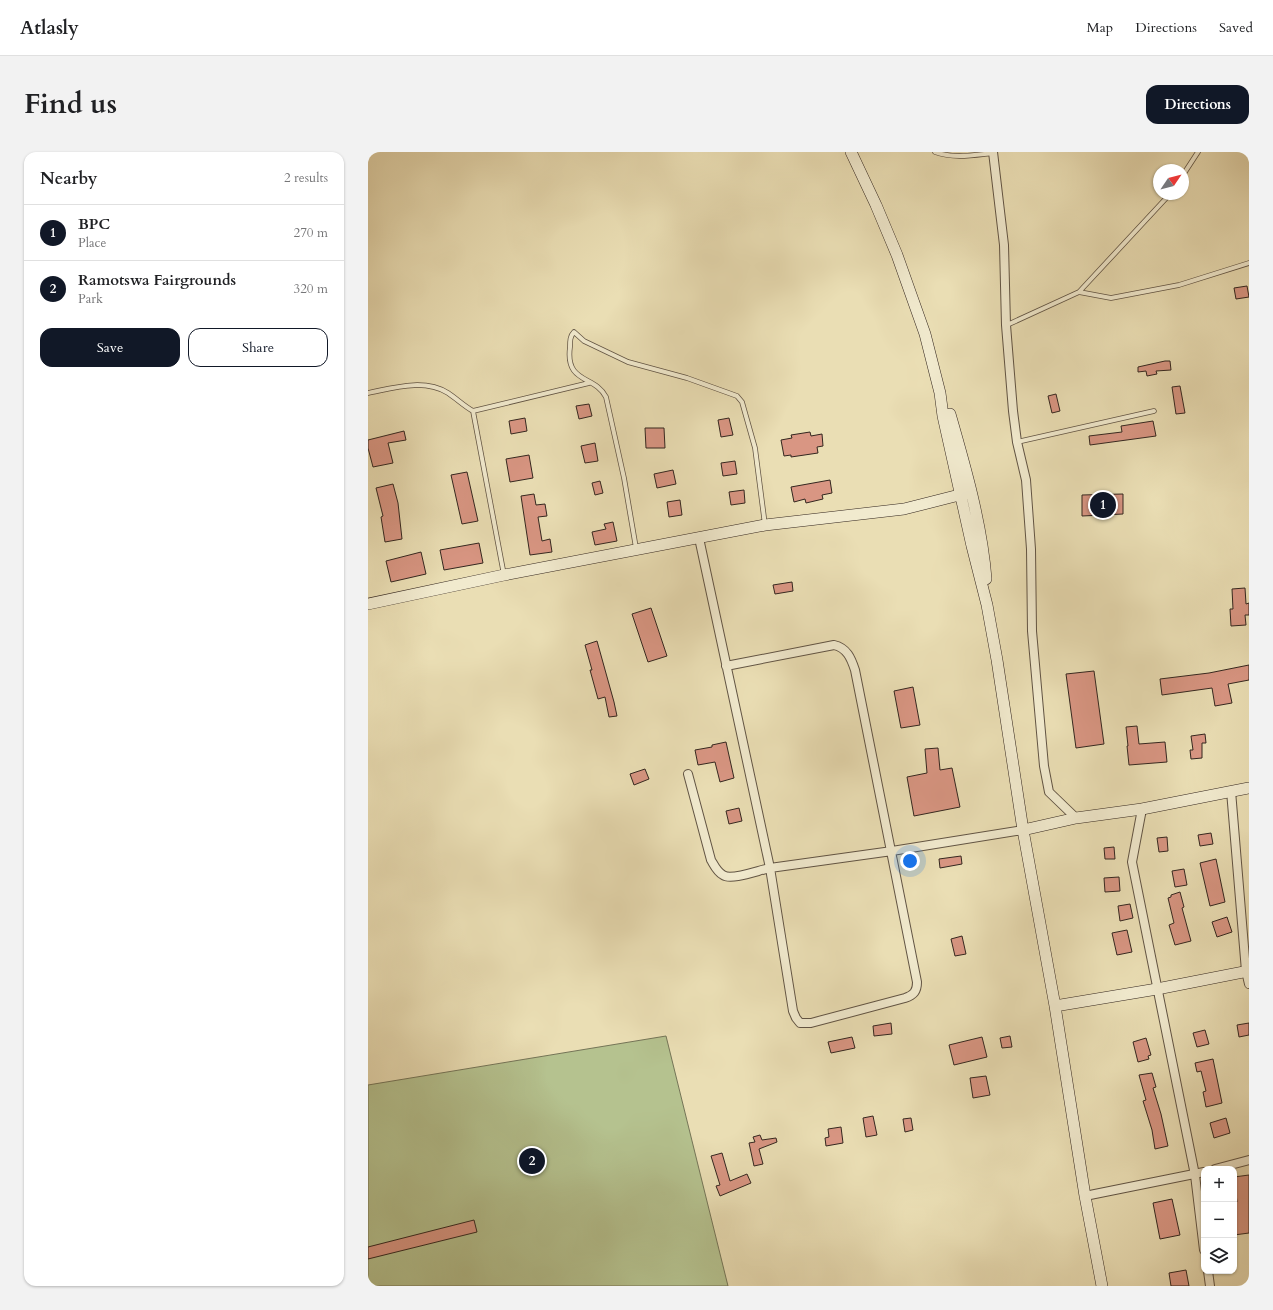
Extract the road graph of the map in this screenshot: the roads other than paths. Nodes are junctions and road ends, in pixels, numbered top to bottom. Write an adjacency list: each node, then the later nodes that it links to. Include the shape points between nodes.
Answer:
1 (851, 152): 15 (main road, via 898,255 925,334 940,393 943,416)
2 (935, 152): 4 (lane, via 961,156)
3 (1198, 152): 5 (lane)
4 (993, 153): 9 (street, via 1004,245)
5 (1189, 166)
6 (1164, 200): 8 (lane)
7 (1249, 263): 8 (lane, via 1179,285 1111,298)
8 (1078, 292): 9 (lane)
9 (1006, 325): 14 (street)
10 (589, 383): 12 (lane); 16 (lane, via 576,373 572,366 569,355 571,336 574,332 598,350 628,362 687,378 737,396 742,402 755,448); 18 (lane, via 600,387 606,397 624,478)
11 (368, 393): 12 (lane, via 411,385 428,385 447,392)
12 (473, 411): 19 (lane)
13 (1154, 411): 14 (lane)
14 (1017, 442): 26 (street, via 1026,480 1031,549 1032,631 1044,766 1049,792)
15 (966, 494): 16 (main road, via 904,509); 27 (main road, via 981,544 986,573 987,605)
16 (765, 525): 17 (main road)
17 (699, 538): 18 (main road); 21 (street)
18 (636, 550): 19 (main road)
19 (504, 575): 20 (main road)
20 (368, 604)
21 (726, 666): 28 (street, via 834,644 847,652 855,670); 29 (street)
22 (688, 774): 29 (street, via 711,860 718,871 724,877 733,877)
23 (1249, 788): 24 (main road)
24 (1231, 791): 25 (main road); 30 (street)
25 (1142, 809): 26 (main road); 32 (street, via 1132,862)
26 (1076, 818): 27 (main road)
27 (1023, 830): 28 (street); 33 (main road)
28 (892, 851): 29 (street); 29 (street, via 917,982 916,992 912,996 805,1024 800,1023 793,1012)
29 (770, 868)
30 (1248, 971): 31 (street); 32 (main road)
31 (1249, 984)
32 (1157, 989): 33 (main road); 37 (street)
33 (1055, 1006): 38 (main road)
34 (1249, 1160): 35 (street)
35 (1227, 1166)
36 (1201, 1173): 37 (street)
37 (1195, 1175): 38 (street); 39 (street)
38 (1085, 1196): 41 (main road)
39 (1203, 1238)
40 (1208, 1274): 42 (street)
41 (1102, 1286)
42 (1210, 1286)

